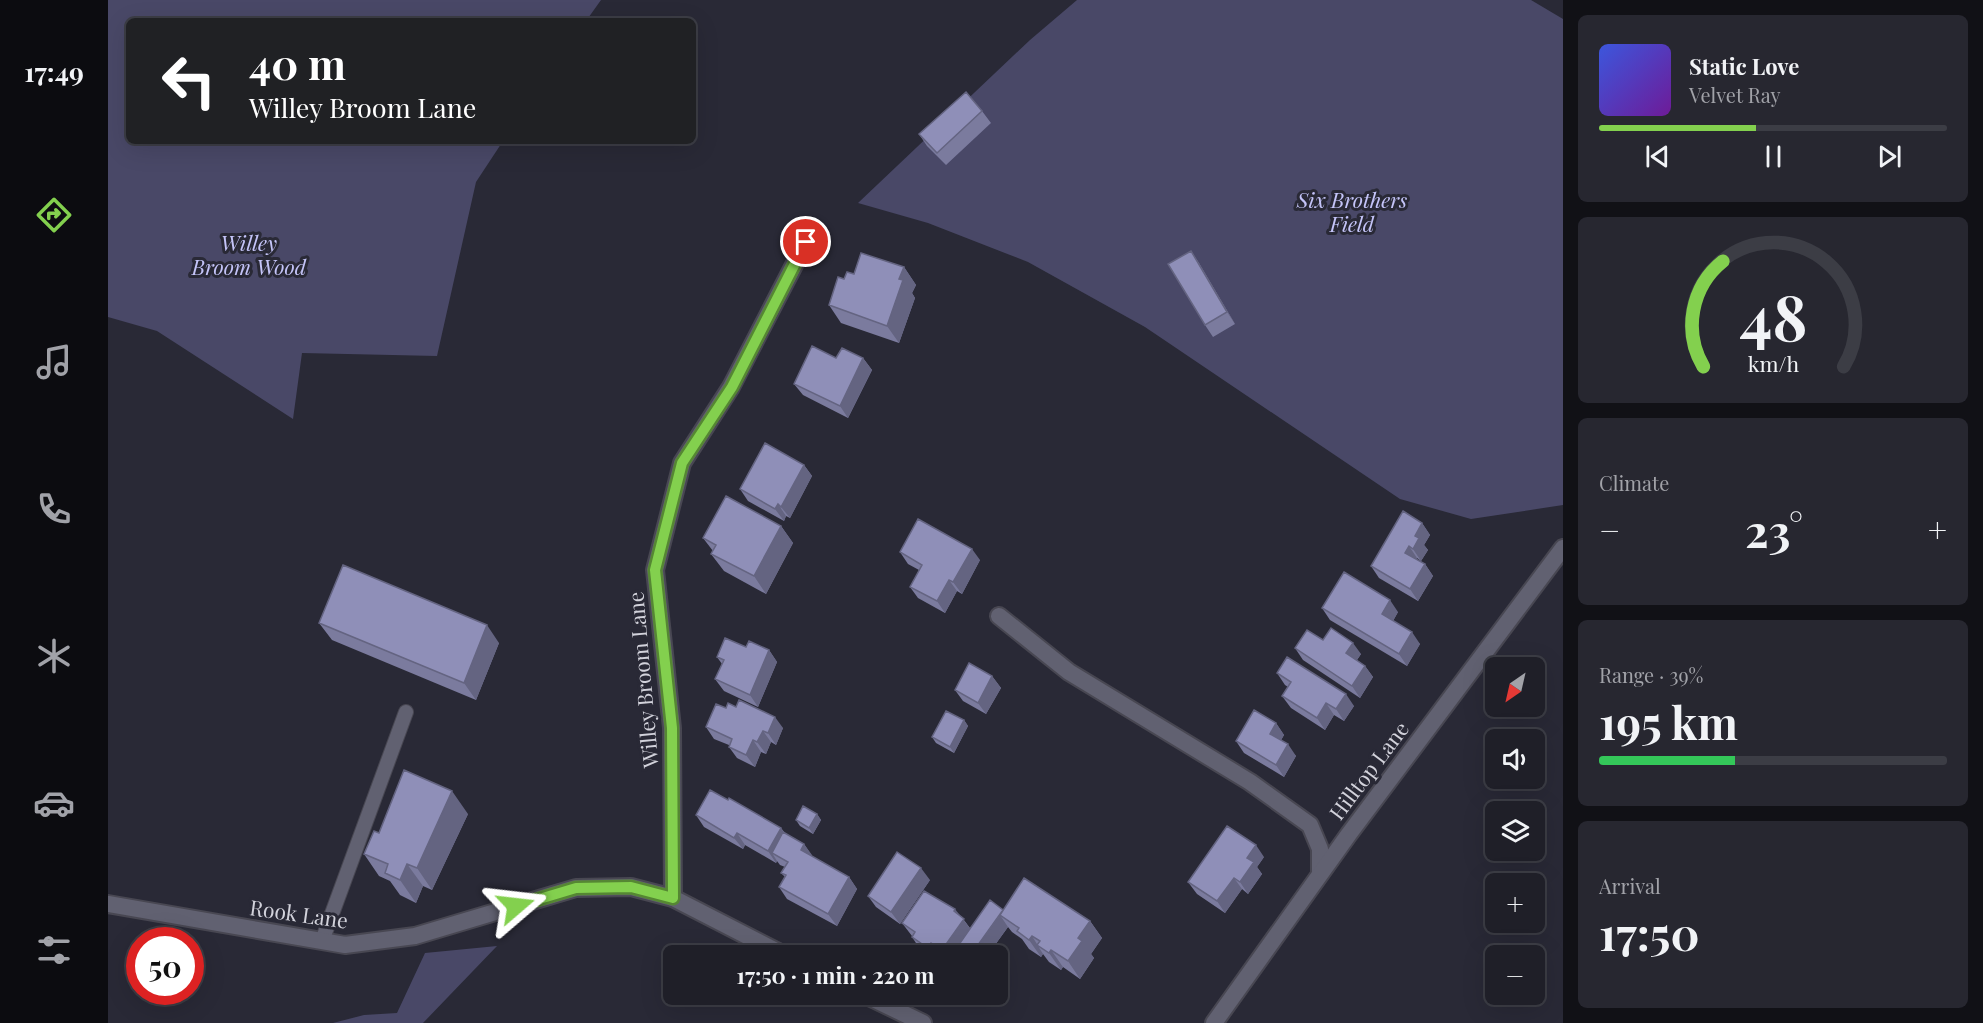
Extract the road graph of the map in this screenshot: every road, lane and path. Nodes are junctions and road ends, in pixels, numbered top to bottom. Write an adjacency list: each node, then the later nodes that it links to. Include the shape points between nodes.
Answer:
1 (806, 242): 6 (street, Willey Broom Lane, via 732,387 682,463 655,570 672,728)
2 (1563, 548): 5 (street, Hilltop Lane)
3 (999, 616): 5 (street, via 1069,672 1241,776 1311,825 1320,849)
4 (406, 712): 8 (lane)
5 (1320, 873): 12 (street, Hilltop Lane)
6 (673, 898): 8 (street, Rook Lane, via 631,887 576,888 415,936 345,945); 9 (street, Rook Lane)
7 (108, 904): 8 (street, Rook Lane)
8 (322, 941)
9 (765, 945)
10 (886, 1005): 11 (street)
11 (923, 1023)
12 (1214, 1023)

